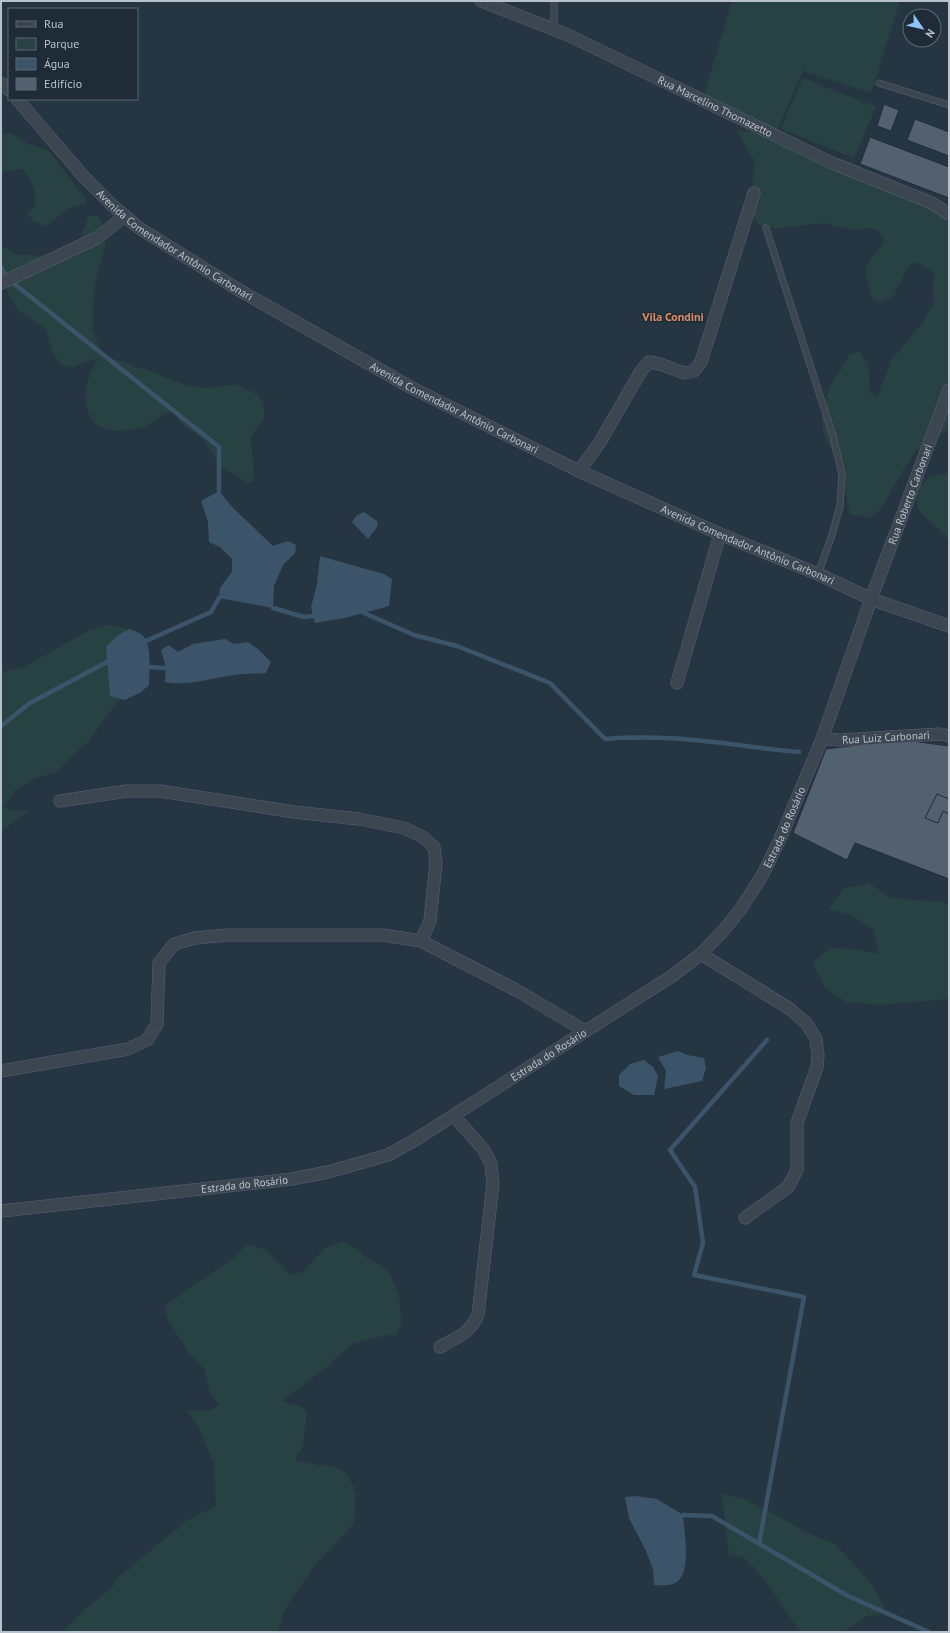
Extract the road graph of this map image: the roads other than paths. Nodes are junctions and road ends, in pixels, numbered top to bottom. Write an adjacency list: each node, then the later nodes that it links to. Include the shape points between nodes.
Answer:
1 (481, 1): 3 (street, Rua Marcelino Thomazetto)
2 (554, 1): 3 (lane)
3 (554, 30): 8 (street, Rua Marcelino Thomazetto, via 832,163 932,203)
4 (879, 83): 6 (lane)
5 (18, 100): 9 (street, Avenida Comendador Antônio Carbonari, via 84,177)
6 (949, 105)
7 (754, 193): 13 (street, via 701,362 694,371 684,373 649,362)
8 (949, 214)
9 (125, 216): 11 (street, via 97,238); 13 (street, Avenida Comendador Antônio Carbonari, via 139,228 239,290 405,384)
10 (766, 228): 15 (lane, via 833,436 842,474 840,506)
11 (1, 283)
12 (949, 390): 16 (street, Rua Roberto Carbonari)
13 (579, 471): 14 (street, Avenida Comendador Antônio Carbonari)
14 (720, 534): 15 (street, Avenida Comendador Antônio Carbonari); 18 (street)
15 (818, 574): 16 (street, Avenida Comendador Antônio Carbonari)
16 (872, 599): 17 (street, Avenida Comendador Antônio Carbonari); 20 (street, Estrada do Rosário)
17 (949, 626)
18 (677, 684)
19 (949, 736): 20 (street, Rua Luiz Carbonari, via 940,734)
20 (822, 739): 23 (street, Estrada do Rosário, via 762,876 740,910)
21 (60, 801): 22 (street, via 127,791 160,791 294,812 359,819 404,828 423,837 434,847 436,863 430,921)
22 (421, 941): 24 (street, via 518,991); 25 (street, via 383,935 228,935 195,938 174,944 159,963 157,1024 146,1040 128,1049)
23 (702, 954): 24 (street, Estrada do Rosário); 28 (street, via 790,1009 807,1024 816,1039 817,1067 798,1123 797,1170 788,1187)
24 (585, 1031): 26 (street, Estrada do Rosário)
25 (1, 1071)
26 (454, 1116): 27 (street, Estrada do Rosário, via 388,1156 328,1172); 29 (street, via 484,1150 491,1164 493,1183 478,1315 473,1326 464,1334)
27 (1, 1211)
28 (745, 1218)
29 (440, 1347)

